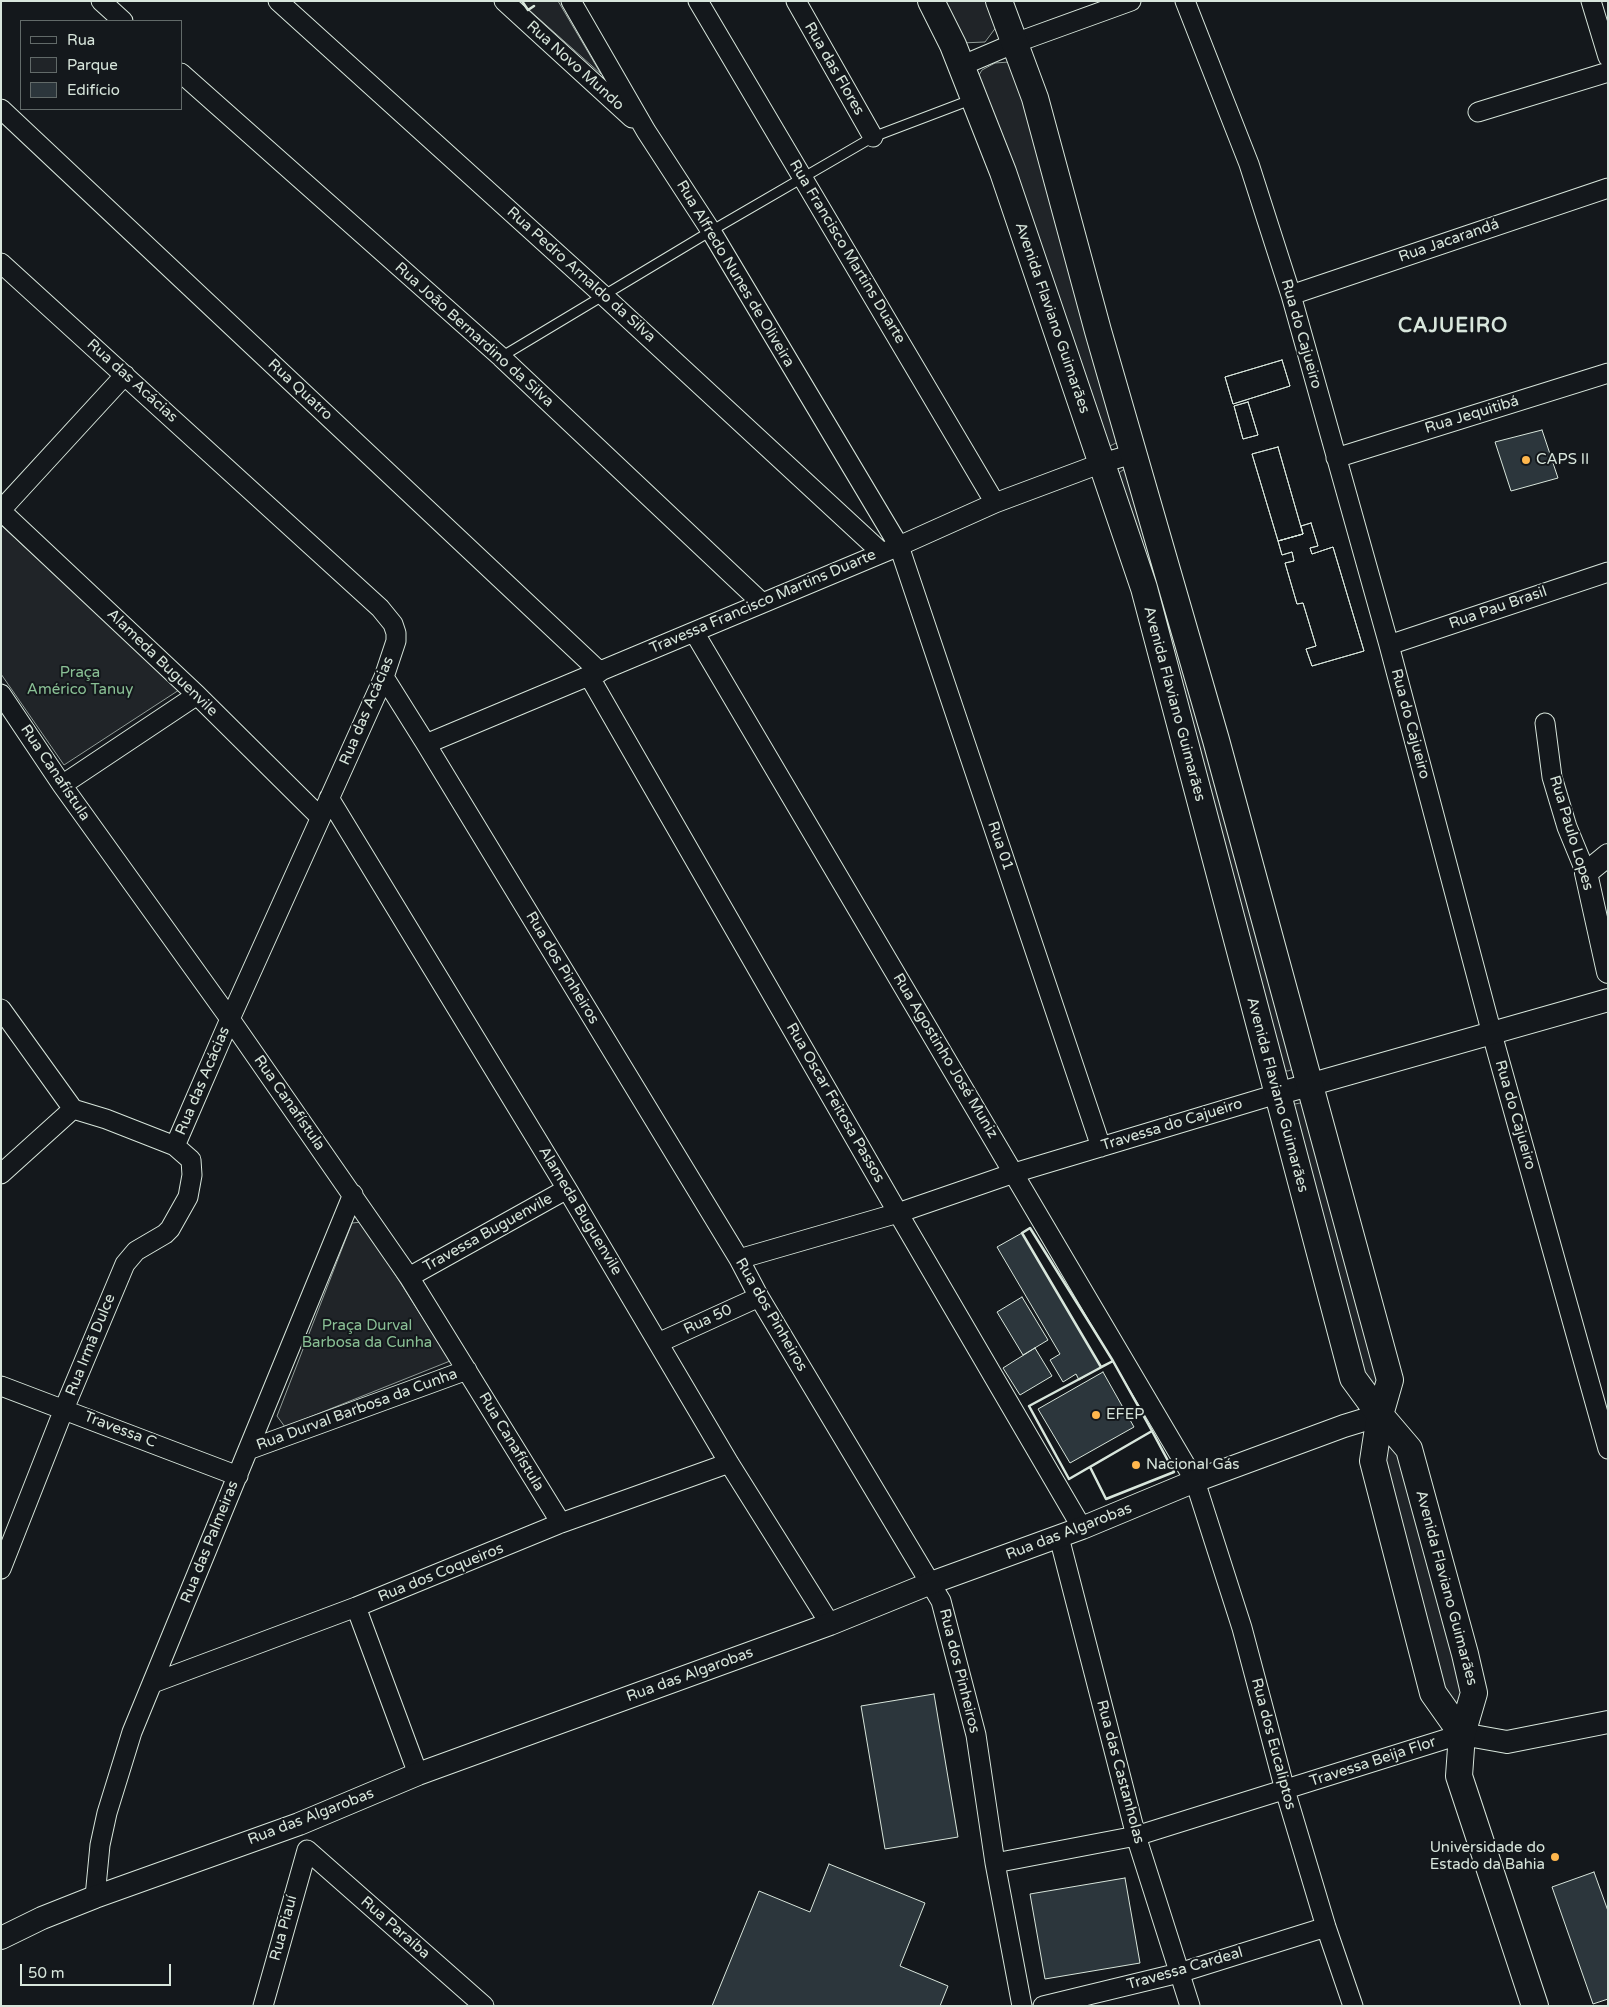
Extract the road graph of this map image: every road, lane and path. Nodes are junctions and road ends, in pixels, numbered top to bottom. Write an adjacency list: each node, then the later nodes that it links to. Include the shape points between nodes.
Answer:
1 (101, 1): 12 (street)
2 (278, 1): 28 (street, Rua Pedro Arnaldo da Silva)
3 (504, 1): 21 (street, Rua Novo Mundo)
4 (571, 1): 21 (street, Rua Alfredo Nunes de Oliveira)
5 (698, 1): 23 (street, Rua Francisco Martins Duarte)
6 (796, 1): 22 (street, Rua das Flores)
7 (932, 1): 15 (main road, Avenida Flaviano Guimarães)
8 (999, 1): 13 (main road, Avenida Flaviano Guimarães)
9 (1131, 1): 13 (street)
10 (1591, 1): 14 (street)
11 (1191, 3): 27 (street, Rua do Cajueiro, via 1249,164)
12 (122, 20)
13 (1015, 43): 15 (street); 32 (main road, Avenida Flaviano Guimarães, via 1035,98)
14 (1608, 57)
15 (961, 66): 18 (main road, Avenida Flaviano Guimarães)
16 (1608, 72): 20 (street)
17 (182, 74): 29 (street, Rua João Bernardino da Silva)
18 (973, 99): 22 (lane); 34 (main road, Avenida Flaviano Guimarães, via 1003,172)
19 (1, 109): 43 (street, Rua Quatro)
20 (1478, 112)
21 (646, 131): 25 (street, Rua Alfredo Nunes de Oliveira)
22 (873, 137): 23 (lane)
23 (803, 178): 25 (lane); 35 (street, Rua Francisco Martins Duarte)
24 (1608, 188): 27 (street, Rua Jacarandá)
25 (711, 231): 28 (lane); 37 (street, Rua Alfredo Nunes de Oliveira)
26 (1, 263): 31 (street, Rua das Acácias)
27 (1290, 295): 33 (street, Rua do Cajueiro)
28 (604, 296): 29 (lane); 38 (street, Rua Pedro Arnaldo da Silva)
29 (501, 357): 40 (street, Rua João Bernardino da Silva)
30 (1608, 372): 33 (street, Rua Jequitibá)
31 (125, 375): 36 (street); 44 (street, Rua das Acácias, via 387,616 396,632 396,641)
32 (1134, 454): 34 (street, Travessa Francisco Martins Duarte); 59 (main road, Avenida Flaviano Guimarães)
33 (1336, 458): 42 (street, Rua do Cajueiro)
34 (1102, 464): 35 (street, Travessa Francisco Martins Duarte); 60 (main road, Avenida Flaviano Guimarães, via 1144,588)
35 (995, 503): 37 (street, Travessa Francisco Martins Duarte)
36 (1, 510): 46 (street, Alameda Buguenvile)
37 (899, 546): 38 (street, Travessa Francisco Martins Duarte); 63 (street, Rua 01)
38 (880, 552): 40 (street, Travessa Francisco Martins Duarte)
39 (1608, 572): 42 (street, Rua Pau Brasil)
40 (762, 603): 41 (street, Travessa Francisco Martins Duarte)
41 (694, 632): 43 (street, Travessa Francisco Martins Duarte); 64 (street, Rua Agostinho José Muniz)
42 (1389, 645): 58 (street, Rua do Cajueiro)
43 (594, 674): 48 (street, Travessa Francisco Martins Duarte); 68 (street, Rua Oscar Feitosa Passos)
44 (384, 677): 48 (street, Rua dos Pinheiros); 50 (street, Rua das Acácias)
45 (1, 694): 49 (street, Rua Canafístula)
46 (197, 695): 49 (street); 51 (street, Alameda Buguenvile)
47 (1545, 723): 53 (street, Rua Paulo Lopes, via 1552,777 1567,827)
48 (426, 744): 69 (street, Rua dos Pinheiros)
49 (62, 785): 57 (street, Rua Canafístula)
50 (329, 798): 51 (street, Rua das Acácias); 66 (street, Alameda Buguenvile)
51 (320, 817): 57 (street, Rua das Acácias)
52 (1608, 855): 53 (street)
53 (1586, 873): 54 (street, Rua Paulo Lopes)
54 (1608, 972)
55 (1608, 1000): 58 (street, Travessa do Cajueiro)
56 (1, 1008): 61 (street)
57 (230, 1019): 62 (street, Rua das Acácias); 67 (street, Rua Canafístula)
58 (1492, 1034): 59 (street, Travessa do Cajueiro); 77 (street, Rua do Cajueiro)
59 (1310, 1085): 60 (street, Travessa do Cajueiro); 76 (main road, Avenida Flaviano Guimarães, via 1390,1380)
60 (1277, 1094): 63 (street, Travessa do Cajueiro); 76 (main road, Avenida Flaviano Guimarães, via 1353,1378)
61 (73, 1109): 62 (street); 65 (street)
62 (175, 1146): 75 (street, Rua Irmã Dulce, via 191,1160 188,1197 165,1234 136,1251 125,1264)
63 (1101, 1147): 64 (street, Travessa do Cajueiro)
64 (1014, 1173): 68 (street, Travessa do Cajueiro); 81 (street, Rua Agostinho José Muniz)
65 (1, 1174)
66 (567, 1188): 70 (street, Travessa Buguenvile); 72 (street, Alameda Buguenvile)
67 (352, 1194): 70 (street, Rua Canafístula); 78 (street, Rua das Palmeiras)
68 (898, 1213): 69 (street, Travessa do Cajueiro); 83 (street, Rua Oscar Feitosa Passos)
69 (739, 1259): 71 (street, Rua dos Pinheiros)
70 (410, 1277): 73 (street, Rua Canafístula)
71 (759, 1296): 72 (street, Rua 50); 86 (street, Rua dos Pinheiros)
72 (658, 1343): 79 (street, Alameda Buguenvile)
73 (467, 1370): 78 (street, Rua Durval Barbosa da Cunha); 82 (street, Rua Canafístula)
74 (1, 1386): 75 (street, Travessa C)
75 (64, 1409): 80 (street, Travessa C); 85 (street, Rua Irmã Dulce)
76 (1380, 1415): 81 (street, Rua das Algarobas); 91 (main road, Avenida Flaviano Guimarães, via 1373,1460 1432,1693); 91 (main road, Avenida Flaviano Guimarães, via 1409,1449 1464,1654 1474,1693)
77 (1608, 1449)
78 (248, 1450): 80 (street, Rua das Palmeiras)
79 (729, 1463): 82 (street, Rua dos Coqueiros); 88 (street, Alameda Buguenvile)
80 (238, 1476): 89 (street, Rua das Palmeiras)
81 (1195, 1481): 83 (street, Rua das Algarobas); 93 (street, Rua dos Eucaliptos, via 1242,1628)
82 (560, 1523): 87 (street, Rua dos Coqueiros)
83 (1082, 1528): 84 (street, Rua das Algarobas)
84 (1059, 1537): 86 (street, Rua das Algarobas); 95 (street, Rua das Castanholas)
85 (1, 1569)
86 (931, 1583): 88 (street, Rua das Algarobas); 97 (street, Rua dos Pinheiros, via 941,1601 976,1735)
87 (356, 1607): 89 (street, Rua dos Coqueiros); 92 (street)
88 (830, 1624): 92 (street, Rua das Algarobas)
89 (152, 1683): 98 (street, Rua das Palmeiras, via 132,1732 107,1813)
90 (1608, 1722): 91 (street, via 1507,1742)
91 (1462, 1734): 93 (street, Travessa Beija Flor); 108 (main road, via 1459,1776)
92 (418, 1774): 94 (street, Rua das Algarobas)
93 (1285, 1790): 95 (street, Travessa Beija Flor); 99 (street, Rua dos Eucaliptos)
94 (299, 1824): 96 (street); 98 (street, Rua das Algarobas)
95 (1136, 1836): 97 (street, Travessa Beija Flor); 101 (street, Rua das Castanholas)
96 (307, 1850): 102 (street, Rua Piauí); 103 (street, Rua Paraíba)
97 (994, 1862): 104 (street, Rua dos Pinheiros)
98 (95, 1898): 100 (street, Rua das Algarobas)
99 (1326, 1928): 101 (street, Travessa Cardeal); 107 (street, Rua dos Eucaliptos)
100 (1, 1938)
101 (1179, 1973): 105 (street, Travessa Cardeal); 106 (street, Rua das Castanholas)
102 (263, 2006)
103 (484, 2006)
104 (1022, 2006)
105 (1043, 2006)
106 (1190, 2006)
107 (1353, 2006)
108 (1535, 2006)

